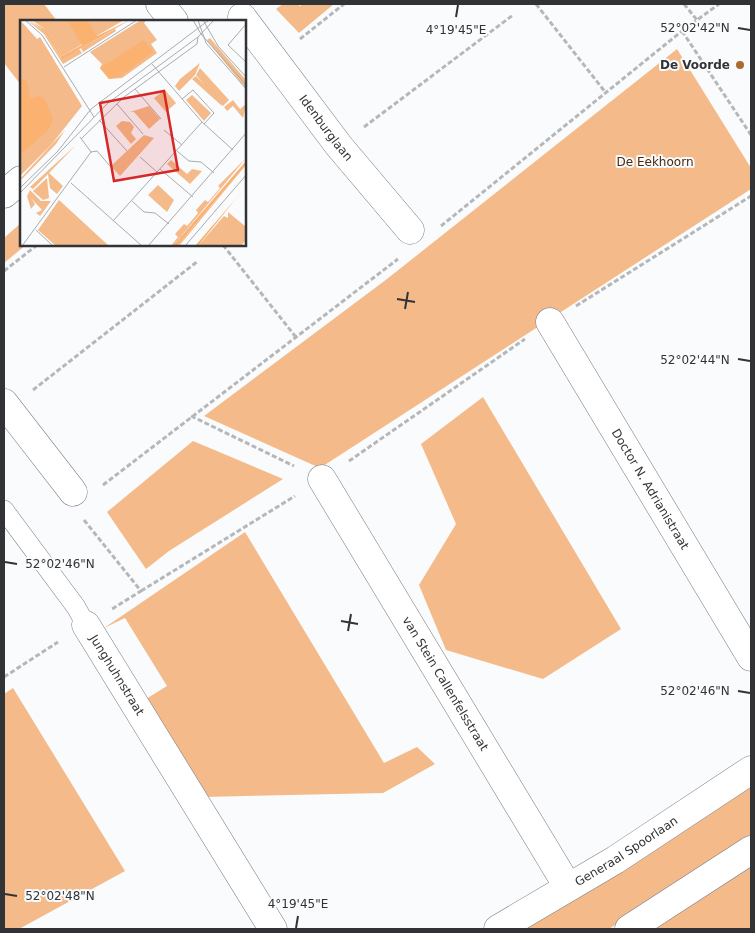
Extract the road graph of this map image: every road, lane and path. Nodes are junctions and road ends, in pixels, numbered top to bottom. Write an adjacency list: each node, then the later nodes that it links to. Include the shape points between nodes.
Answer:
1 (160, 4): 7 (street)
2 (536, 4): 10 (path)
3 (684, 4): 8 (path)
4 (719, 4): 8 (path)
5 (245, 14): 12 (street, Idenburglaan)
6 (513, 15): 12 (path)
7 (173, 20)
8 (697, 20): 9 (path)
9 (682, 31): 10 (path); 11 (path)
10 (606, 93): 16 (path)
11 (751, 135)
12 (339, 146): 16 (street, Idenburglaan)
13 (20, 181): 14 (street)
14 (4, 194)
15 (751, 196): 21 (path, Junghuhnstraat)
16 (415, 239): 22 (path)
17 (36, 246): 20 (path)
18 (224, 246): 22 (path)
19 (198, 262): 23 (path)
20 (4, 271)
21 (550, 322): 25 (path, Junghuhnstraat); 30 (street, Doctor N. Adrianistraat)
22 (295, 336): 24 (path)
23 (6, 406): 26 (street)
24 (191, 416): 25 (path); 26 (path)
25 (322, 479): 28 (path, Junghuhnstraat); 34 (street, van Stein Callenfelsstraat)
26 (77, 498): 28 (path, via 82,517)
27 (4, 510): 29 (lane)
28 (140, 591): 29 (path, Junghuhnstraat)
29 (86, 624): 31 (path); 35 (street, Junghuhnstraat)
30 (751, 657)
31 (4, 677)
32 (751, 770): 34 (street, Generaal Spoorlaan)
33 (751, 850): 37 (street)
34 (568, 888): 36 (street, Generaal Spoorlaan)
35 (273, 929)
36 (498, 929)
37 (629, 929)

